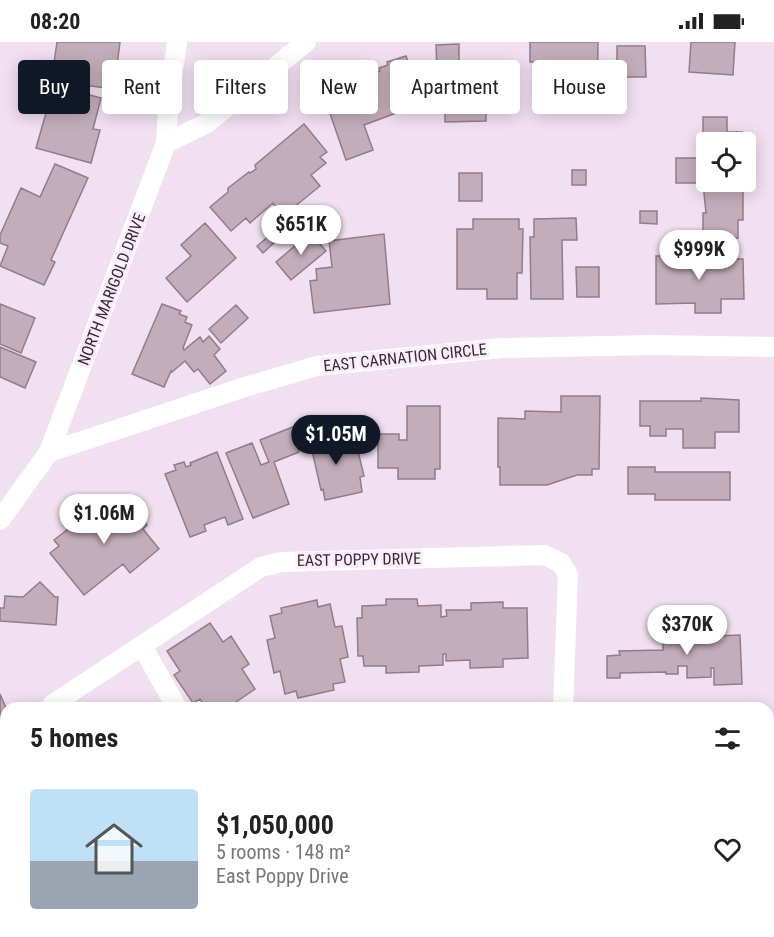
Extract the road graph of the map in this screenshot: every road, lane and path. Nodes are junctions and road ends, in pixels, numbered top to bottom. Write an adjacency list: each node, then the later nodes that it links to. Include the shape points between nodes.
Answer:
1 (177, 42): 3 (street, NORTH MARIGOLD DRIVE)
2 (306, 42): 3 (street, via 207,123)
3 (166, 143): 5 (street, NORTH MARIGOLD DRIVE)
4 (774, 347): 5 (street, EAST CARNATION CIRCLE, via 502,348 317,366)
5 (49, 452): 6 (street, NORTH MARIGOLD DRIVE)
6 (0, 520)
7 (142, 646): 8 (street, EAST POPPY DRIVE); 9 (street); 10 (street, EAST POPPY DRIVE, via 261,567 281,561 545,555 561,563 568,575)
8 (57, 702)
9 (174, 702)
10 (563, 702)

